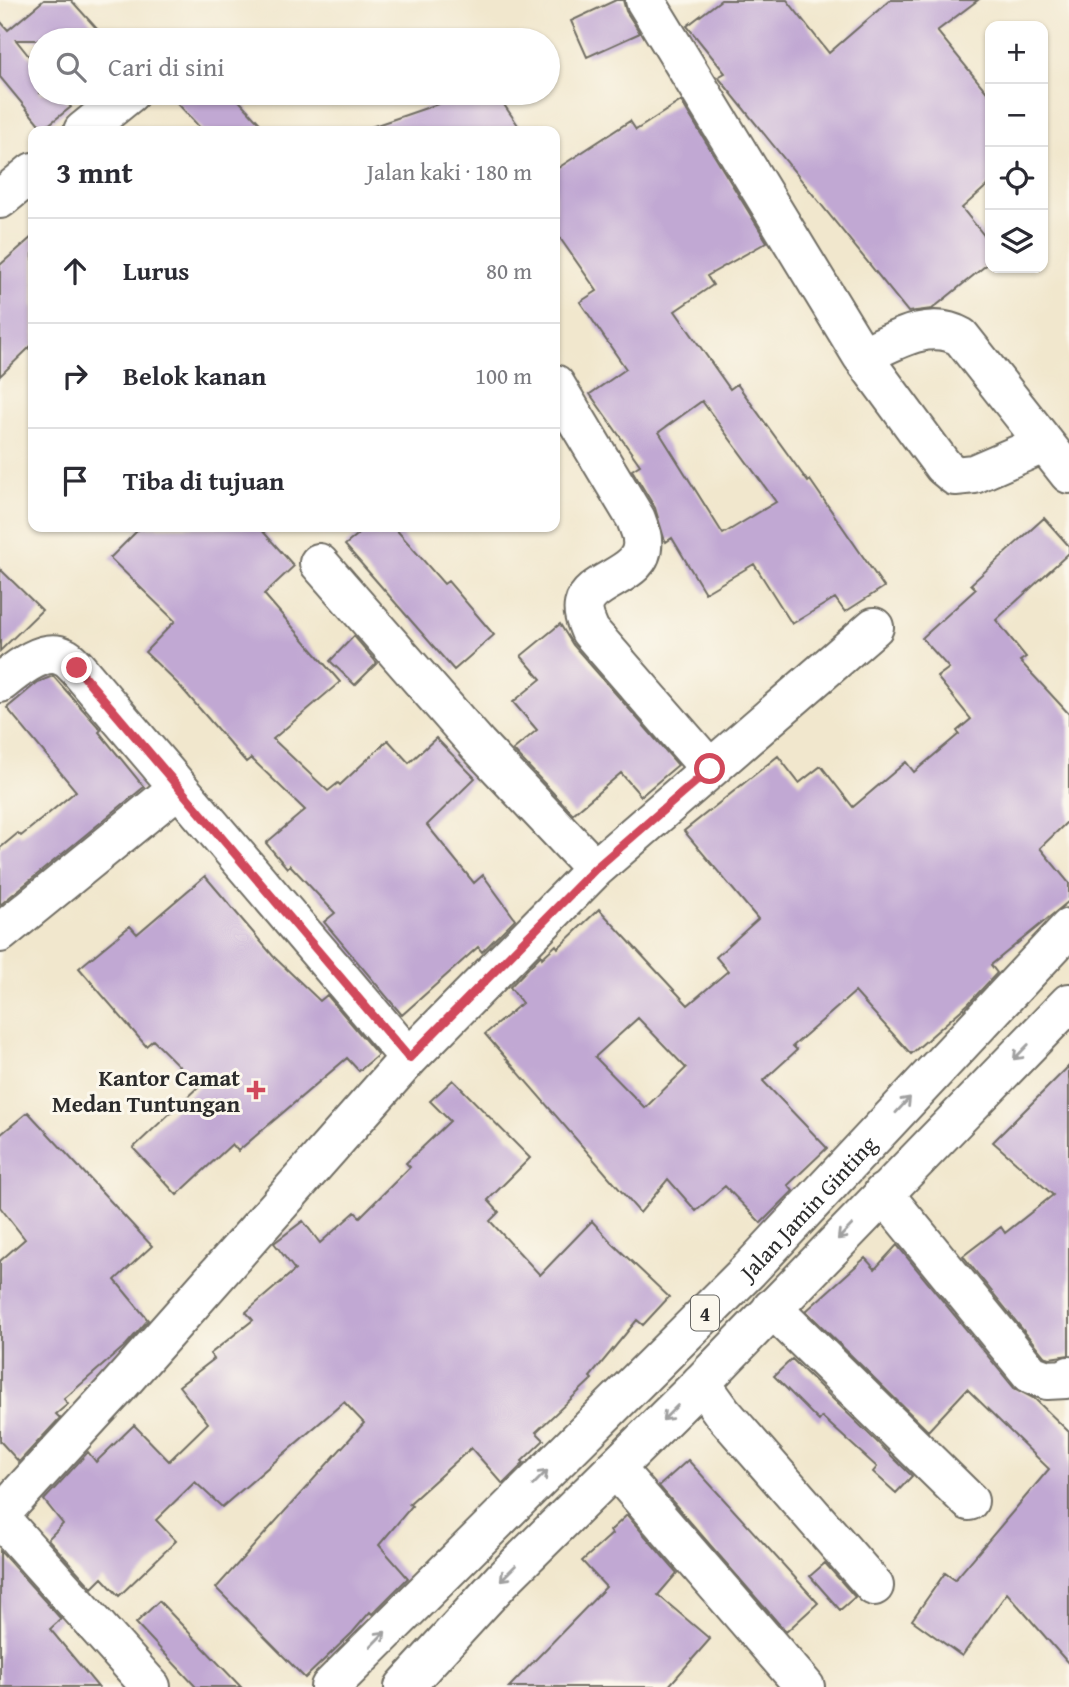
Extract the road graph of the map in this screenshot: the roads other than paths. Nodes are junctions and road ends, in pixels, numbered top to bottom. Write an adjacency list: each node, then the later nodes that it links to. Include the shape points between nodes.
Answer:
1 (645, 0): 6 (main road)
2 (115, 105): 3 (main road)
3 (89, 126)
4 (28, 176): 5 (main road)
5 (0, 199)
6 (862, 356): 8 (main road, via 916,332 953,332); 8 (main road, via 955,476 974,474)
7 (560, 392): 13 (main road, via 636,519 642,539 635,562 588,594 583,613 590,631)
8 (1043, 444): 9 (main road)
9 (1069, 474)
10 (319, 562): 15 (main road, via 478,746)
11 (874, 627): 13 (main road)
12 (0, 683): 14 (main road, via 38,657 64,656)
13 (710, 769): 15 (main road)
14 (178, 788): 17 (main road); 19 (main road)
15 (595, 869): 19 (main road)
16 (1069, 928): 29 (main road, Jalan Jamin Ginting / 4, one-way to 16, via 749,1270)
17 (0, 933)
18 (1069, 1003): 20 (main road, Jalan Jamin Ginting / 4, one-way to 20)
19 (409, 1058): 26 (main road)
20 (883, 1193): 21 (main road, Jalan Jamin Ginting / 4, one-way to 21); 22 (main road, via 1031,1374 1047,1380)
21 (772, 1308): 23 (main road, Jalan Jamin Ginting / 4); 25 (main road)
22 (1069, 1376)
23 (701, 1383): 24 (main road, Jalan Jamin Ginting / 4, one-way to 24); 27 (main road)
24 (615, 1468): 30 (main road, Jalan Jamin Ginting / 4, one-way to 30, via 502,1580); 31 (main road)
25 (968, 1501)
26 (0, 1517): 28 (main road)
27 (874, 1586)
28 (150, 1687)
29 (330, 1687)
30 (404, 1687)
31 (805, 1687)

